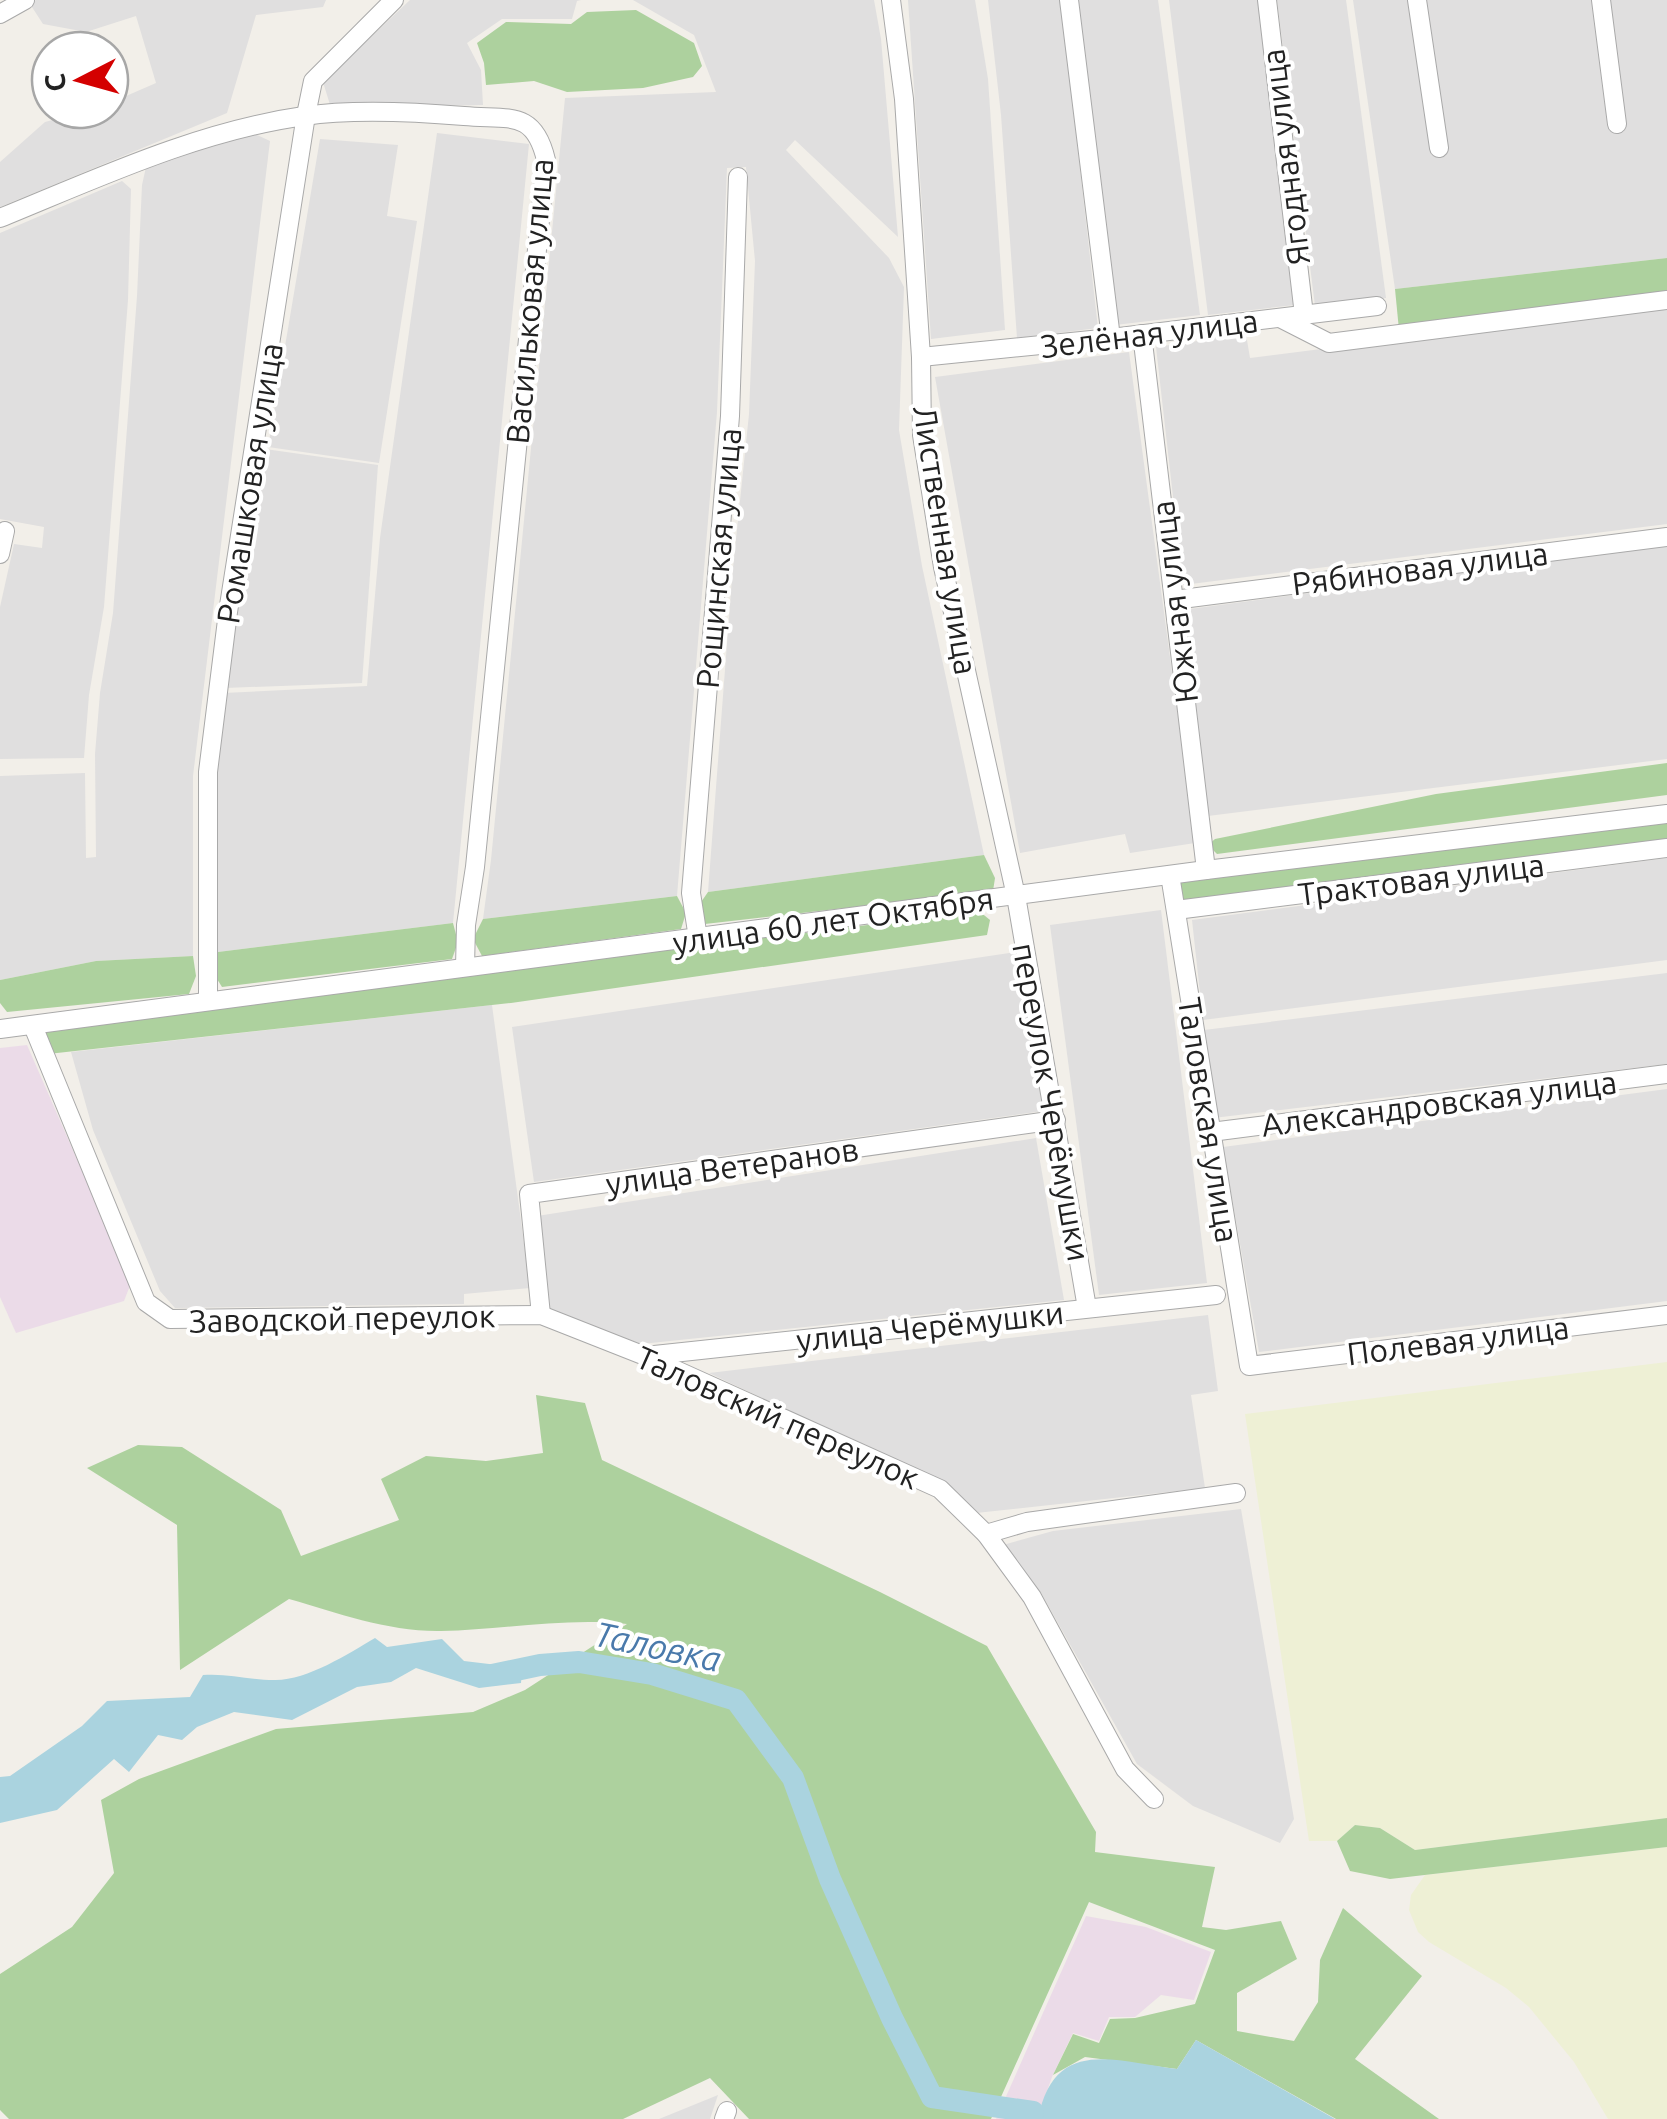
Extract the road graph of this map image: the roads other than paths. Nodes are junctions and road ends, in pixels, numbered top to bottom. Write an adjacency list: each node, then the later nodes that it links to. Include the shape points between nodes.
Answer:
1 (25, 0): 8 (street)
2 (394, 0): 9 (street, Ромашковая улица, via 313,81)
3 (891, 0): 20 (street, Лиственная улица)
4 (1070, 0): 19 (street)
5 (1266, 0): 16 (street, Ягодная улица)
6 (1417, 0): 11 (street)
7 (1601, 0): 10 (street)
8 (0, 14)
9 (306, 115): 13 (street, Васильковая улица, via 131,164); 32 (street, Васильковая улица, via 425,112 525,122 540,134 546,160); 33 (street, Ромашковая улица, via 208,772)
10 (1617, 124)
11 (1439, 148)
12 (738, 177): 31 (street, Рощинская улица, via 730,416 692,893)
13 (0, 218)
14 (1667, 300): 17 (street, via 1329,343)
15 (1378, 306): 16 (street, Зелёная улица)
16 (1304, 315): 17 (street, Зелёная улица)
17 (1280, 318): 18 (street, Зелёная улица)
18 (1142, 334): 19 (street, Зелёная улица); 24 (street, Южная улица)
19 (1111, 338): 20 (street, Зелёная улица)
20 (921, 357): 29 (street, Лиственная улица, via 922,435 943,568)
21 (5, 531): 23 (street)
22 (1667, 537): 24 (street, Рябиновая улица)
23 (0, 554)
24 (1174, 600): 27 (street, Южная улица)
25 (1667, 814): 27 (street, улица 60 лет Октября)
26 (1667, 848): 30 (street, Трактовая улица)
27 (1206, 870): 28 (street, улица 60 лет Октября)
28 (1170, 875): 29 (street, улица 60 лет Октября); 30 (street, Таловская улица)
29 (1016, 896): 31 (street, улица 60 лет Октября); 37 (street, переулок Черёмушки)
30 (1176, 910): 38 (street, Таловская улица)
31 (698, 938): 32 (street, улица 60 лет Октября)
32 (465, 967): 33 (street, улица 60 лет Октября)
33 (208, 1001): 34 (street, улица 60 лет Октября)
34 (33, 1026): 35 (street, улица 60 лет Октября); 42 (street, Заводской переулок, via 146,1302 170,1320)
35 (0, 1029)
36 (1667, 1074): 38 (street, Александровская улица)
37 (1056, 1120): 40 (street, переулок Черёмушки); 42 (street, улица Ветеранов, via 528,1194)
38 (1211, 1132): 44 (street, Таловская улица)
39 (1216, 1294): 40 (street, улица Черёмушки)
40 (1087, 1308): 43 (street, улица Черёмушки)
41 (1667, 1315): 44 (street, Полевая улица)
42 (542, 1316): 43 (street, Таловский переулок)
43 (645, 1356): 46 (street, Таловский переулок, via 940,1489)
44 (1249, 1366)
45 (1236, 1493): 46 (street, via 1027,1522)
46 (986, 1534): 47 (street, Таловский переулок, via 1032,1597 1125,1769)
47 (1154, 1800)

